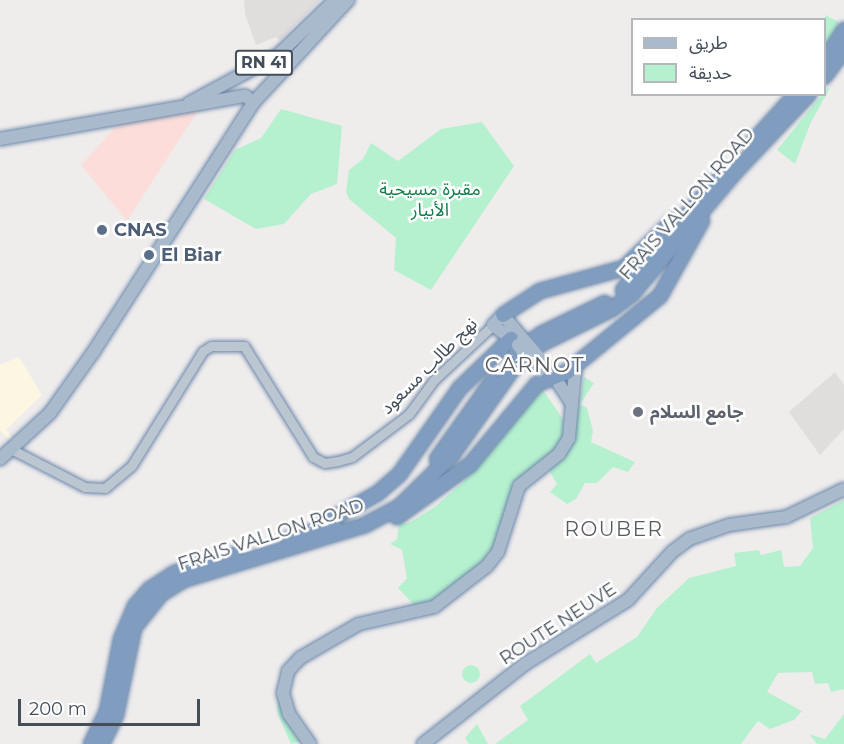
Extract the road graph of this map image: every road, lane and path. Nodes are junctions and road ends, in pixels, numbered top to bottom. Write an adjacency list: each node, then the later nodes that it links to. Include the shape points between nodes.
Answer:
1 (335, 0): 12 (main road, RN 41, via 278,56)
2 (348, 0): 11 (main road)
3 (844, 30): 6 (highway)
4 (844, 51): 7 (highway)
5 (844, 57): 8 (highway)
6 (826, 59)
7 (826, 76)
8 (826, 76)
9 (794, 96): 14 (highway, FRAIS VALLON ROAD)
10 (807, 96): 14 (highway, FRAIS VALLON ROAD)
11 (254, 102): 12 (main road, via 245,96); 22 (main road, via 94,351 50,413)
12 (180, 108): 13 (main road)
13 (0, 138)
14 (726, 177): 15 (highway, via 624,268 540,291); 18 (highway, via 660,296); 25 (highway, FRAIS VALLON ROAD, via 620,293 541,333 513,355 445,450 409,488 373,511); 26 (highway, FRAIS VALLON ROAD, via 633,293 517,363 474,428 421,489 380,519)
15 (503, 315): 16 (main road); 17 (main road)
16 (493, 326): 17 (main road); 22 (street, نهج طالب مسعود, via 434,380 409,414 352,457 325,463 303,446 244,346 211,346 203,351 132,465 105,488 86,487)
17 (517, 339): 19 (main road, bridge); 25 (highway, via 460,388 399,475 347,511)
18 (576, 366): 19 (highway); 20 (main road)
19 (547, 373): 20 (main road); 21 (main road); 26 (highway, via 470,465 416,506 385,521)
20 (572, 404): 21 (main road)
21 (571, 418): 29 (main road, via 565,446 519,486 498,552 487,566 434,607 359,624 295,662 284,678 283,693 289,714)
22 (11, 449): 23 (main road)
23 (0, 459)
24 (844, 489): 30 (main road, ROUTE NEUVE, via 786,517 729,525 689,539 628,600 525,664)
25 (290, 539): 27 (highway, FRAIS VALLON ROAD, via 181,570 144,595 127,621 107,711)
26 (320, 539): 28 (highway, FRAIS VALLON ROAD, via 183,580 152,602 134,628 116,715)
27 (91, 744)
28 (102, 744)
29 (310, 744)
30 (423, 744)

